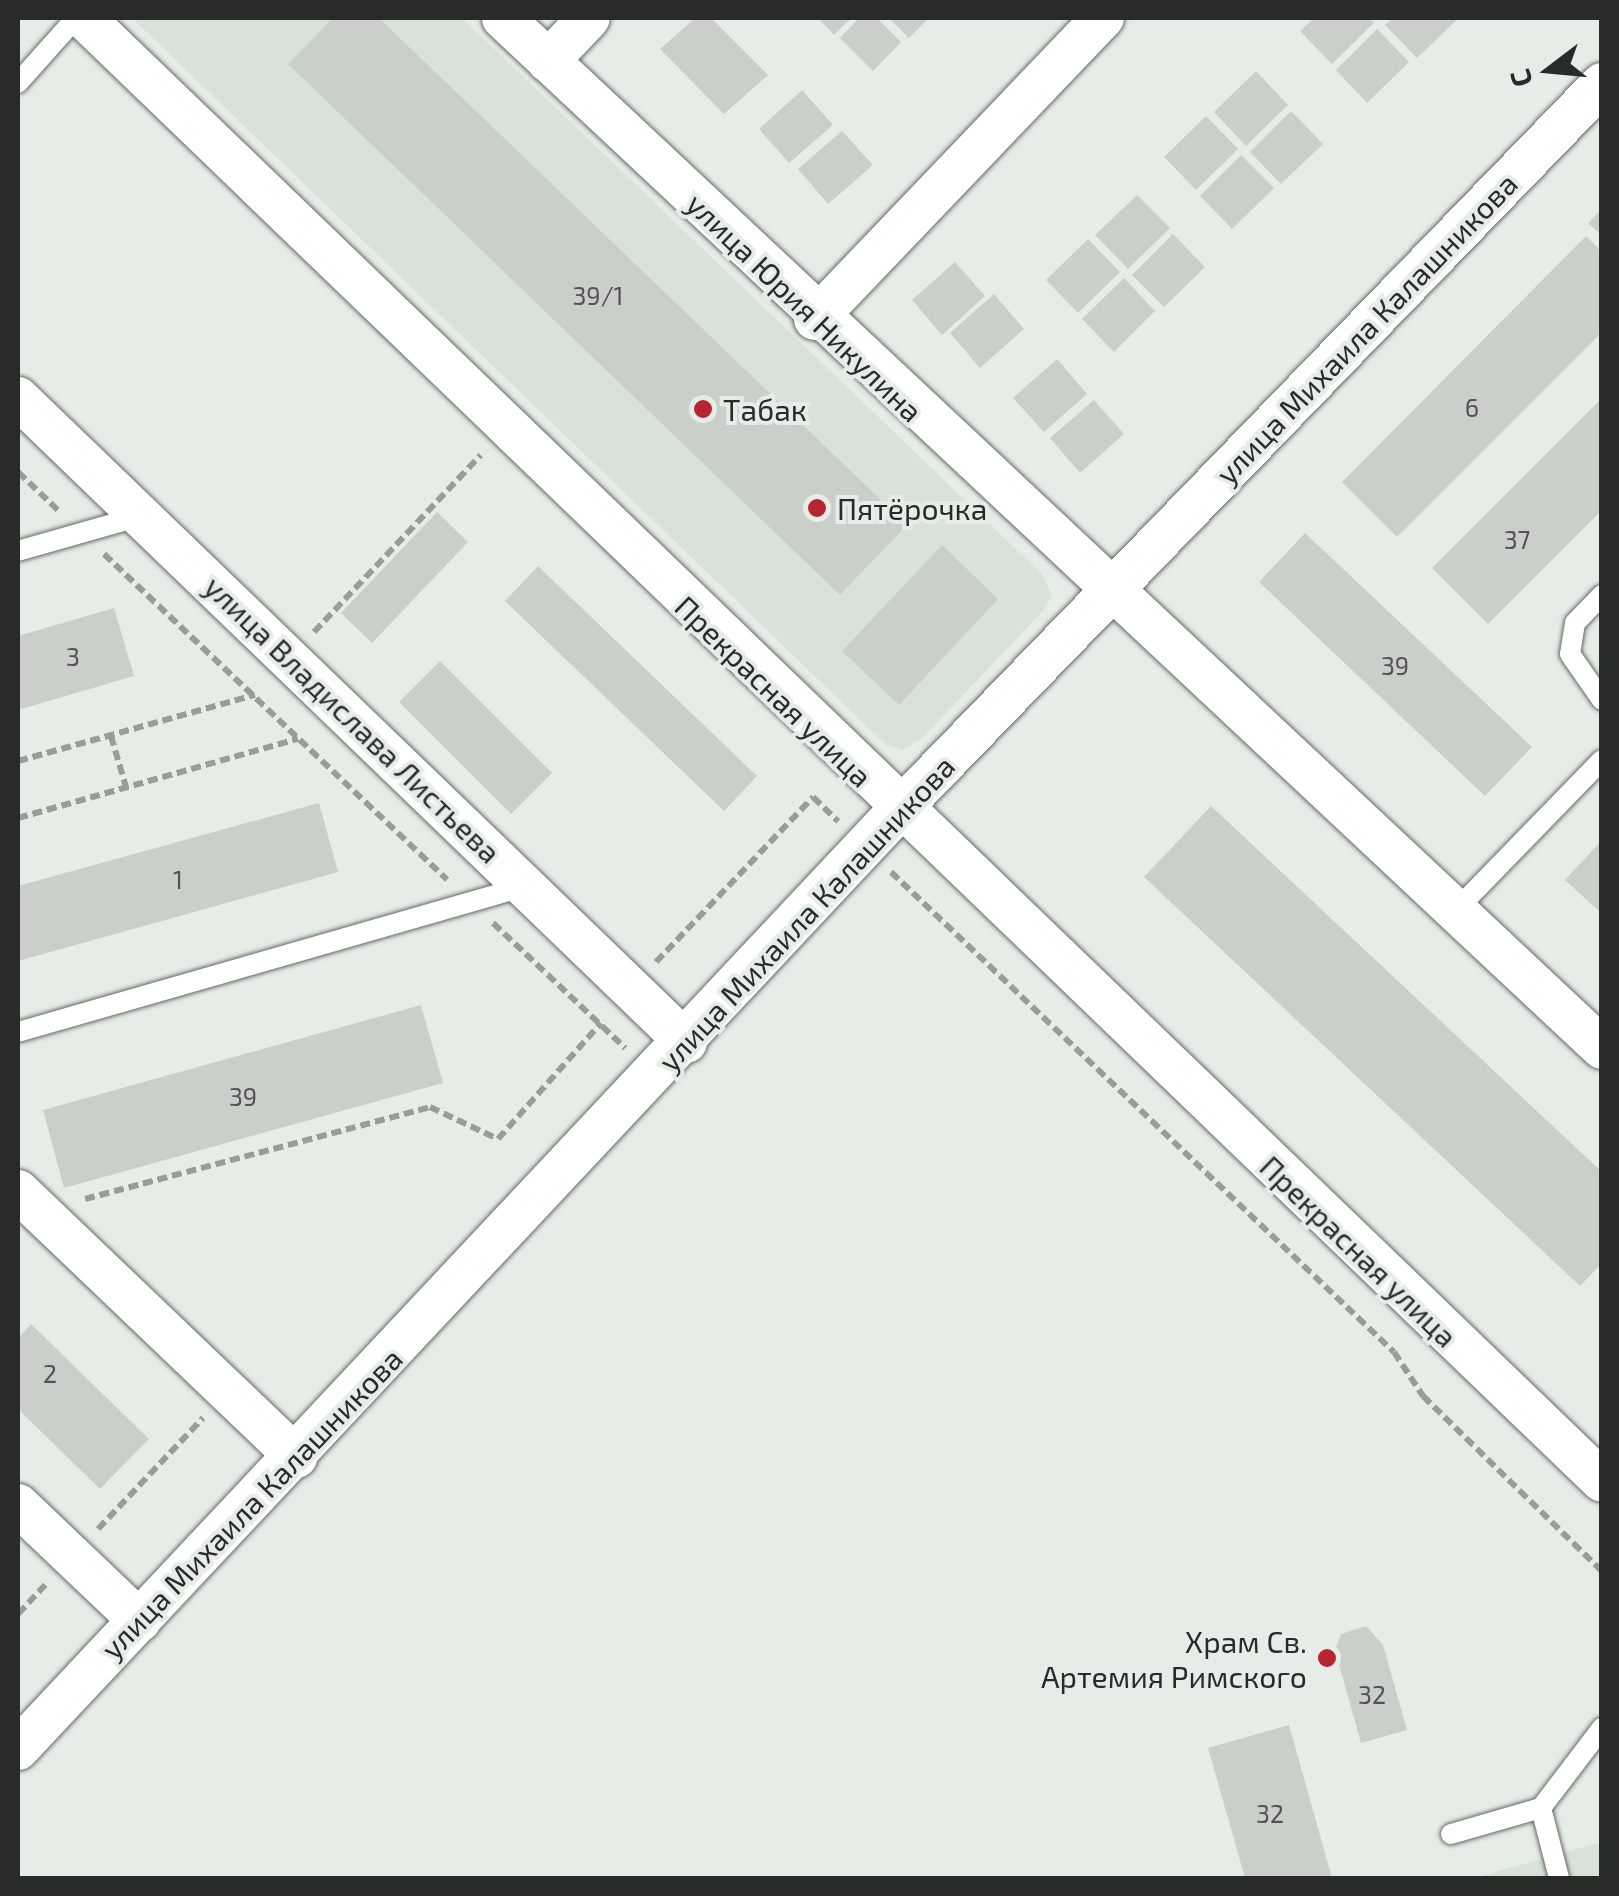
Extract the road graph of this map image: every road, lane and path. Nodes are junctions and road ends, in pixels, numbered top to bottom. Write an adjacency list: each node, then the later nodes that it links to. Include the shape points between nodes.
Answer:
1 (76, 18): 7 (lane)
2 (84, 18): 20 (street, Прекрасная улица)
3 (503, 18): 6 (street, улица Юрия Никулина)
4 (589, 18): 6 (street)
5 (1103, 18): 9 (street)
6 (548, 60): 9 (street, улица Юрия Никулина)
7 (18, 84)
8 (1602, 84): 13 (street, улица Михаила Калашникова)
9 (815, 319): 13 (street, улица Юрия Никулина)
10 (18, 398): 11 (street, улица Владислава Листьева)
11 (141, 516): 12 (lane); 23 (street, улица Владислава Листьева)
12 (18, 551)
13 (1108, 594): 20 (street, улица Михаила Калашникова); 24 (street, улица Юрия Никулина)
14 (1602, 595): 15 (lane, via 1575,623 1570,654)
15 (1602, 700)
16 (111, 735): 19 (path)
17 (299, 739): 19 (path)
18 (1602, 760): 24 (lane)
19 (126, 787): 21 (path)
20 (898, 811): 22 (street, улица Михаила Калашникова); 32 (street, Прекрасная улица)
21 (18, 818)
22 (865, 847): 25 (path, via 813,797); 27 (street, улица Михаила Калашникова); 35 (path, via 1394,1352 1423,1396)
23 (528, 885): 25 (street, улица Владислава Листьева); 26 (lane)
24 (1456, 910): 28 (street, улица Юрия Никулина)
25 (632, 988): 27 (street, улица Владислава Листьева); 29 (path, via 498,1139 430,1107)
26 (18, 1032)
27 (686, 1042): 31 (street, улица Михаила Калашникова)
28 (1602, 1048)
29 (28, 1201): 30 (street)
30 (228, 1392): 31 (street); 34 (path)
31 (296, 1457): 37 (street, улица Михаила Калашникова)
32 (1602, 1481)
33 (18, 1506): 34 (street)
34 (72, 1557): 36 (path); 37 (street)
35 (1602, 1571)
36 (18, 1614)
37 (140, 1621): 39 (street, улица Михаила Калашникова)
38 (1602, 1728): 40 (lane)
39 (21, 1739)
40 (1541, 1808): 41 (lane); 42 (lane)
41 (1452, 1834)
42 (1559, 1878)

